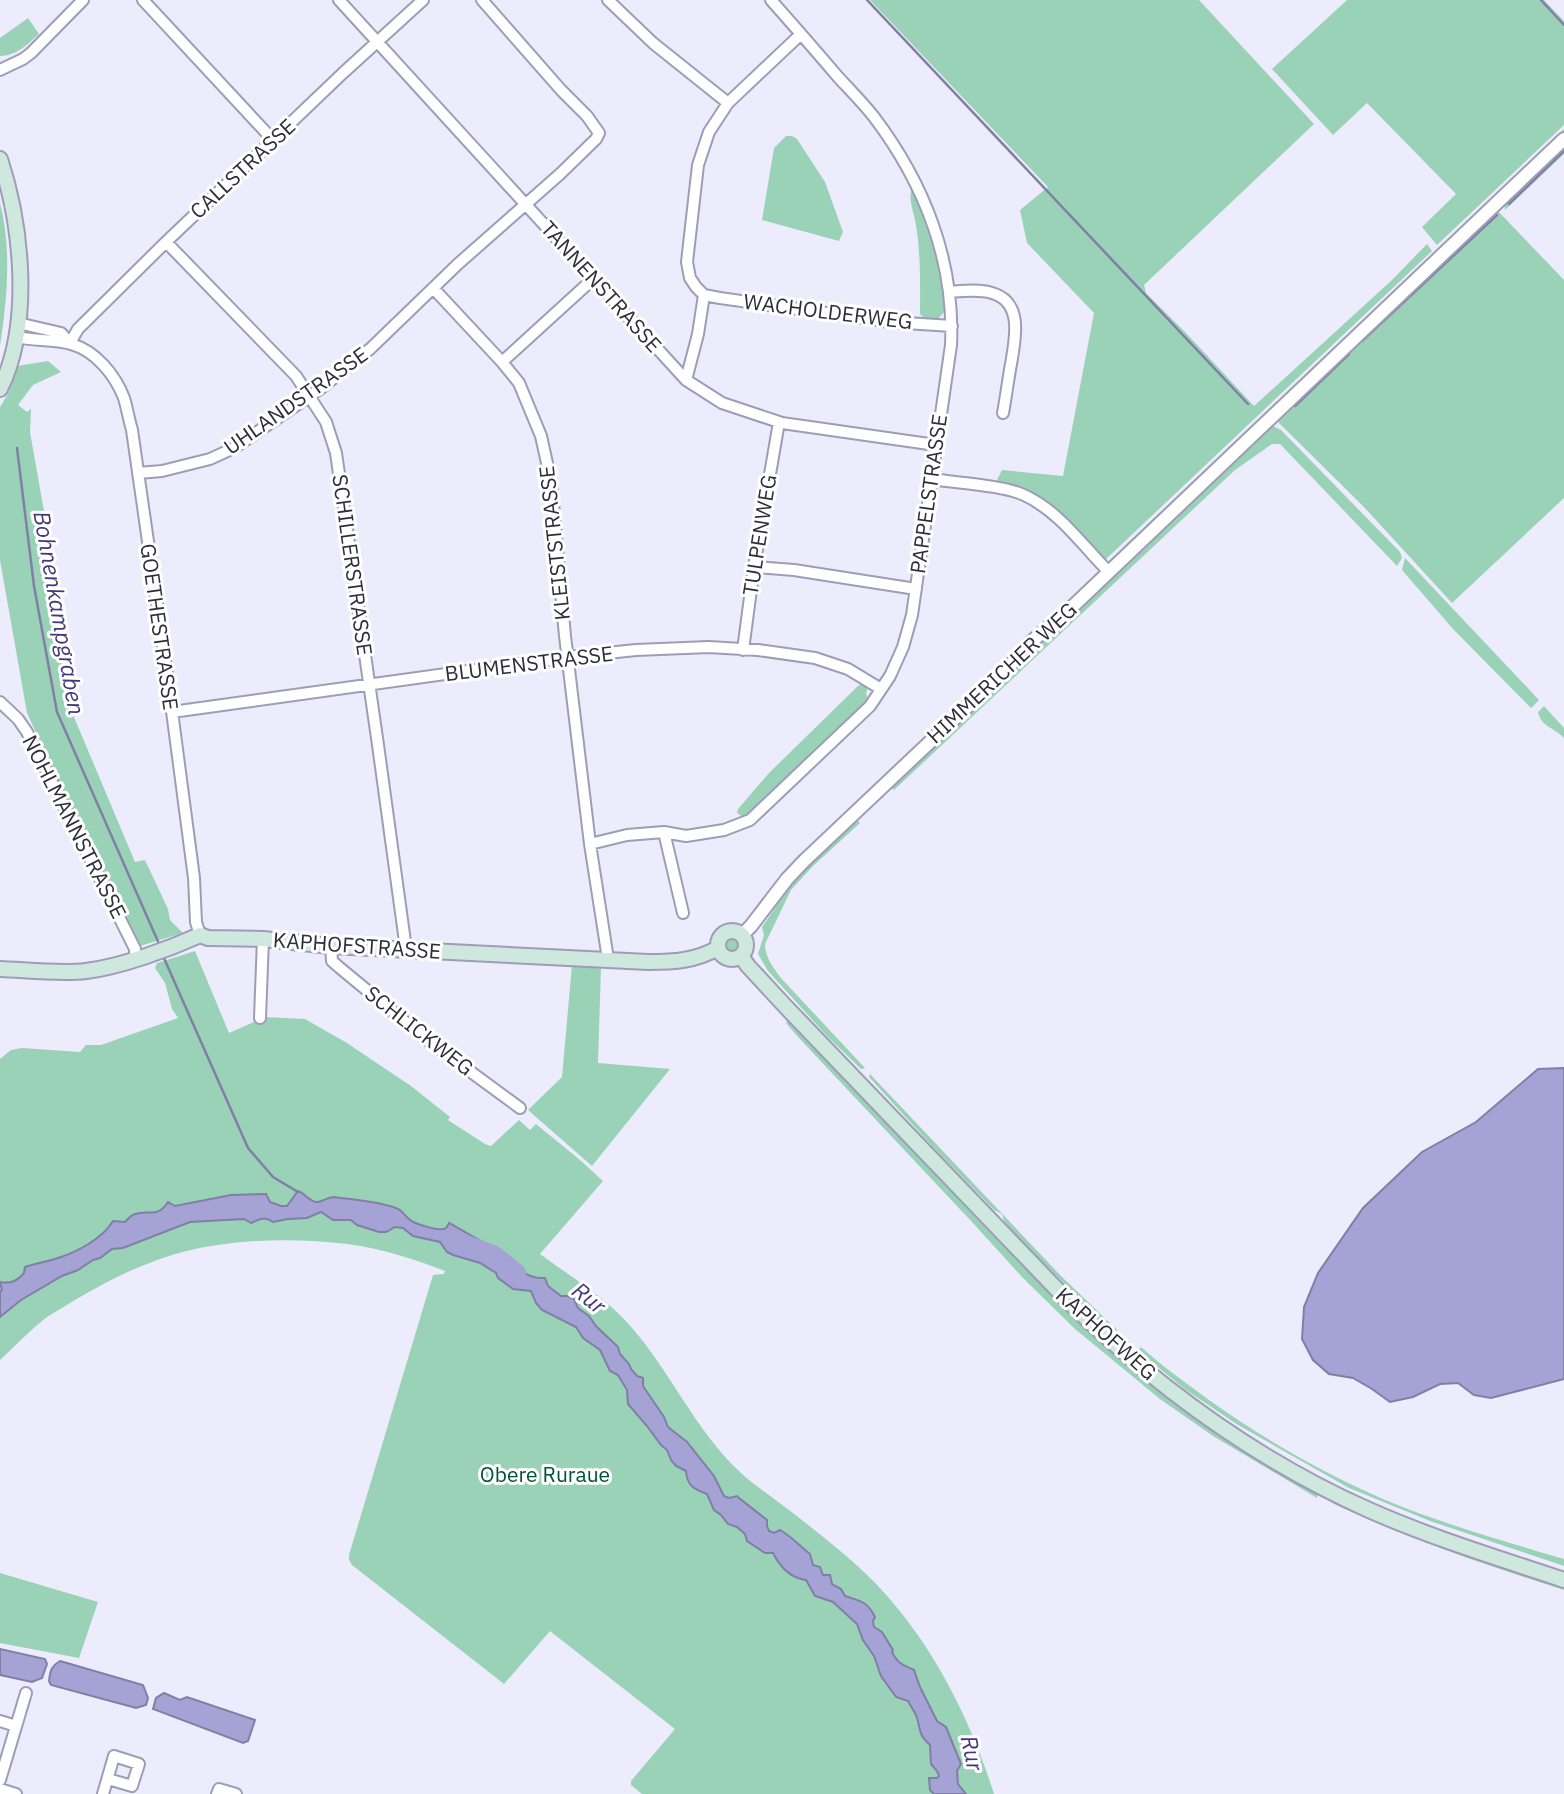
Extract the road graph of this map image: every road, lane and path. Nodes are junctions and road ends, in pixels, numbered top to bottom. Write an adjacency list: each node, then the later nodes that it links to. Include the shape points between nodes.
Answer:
1 (82, 0): 10 (street, via 31,53)
2 (143, 0): 13 (street)
3 (339, 0): 9 (street, TANNENSTRASSE)
4 (423, 0): 9 (street, CALLSTRASSE)
5 (608, 0): 11 (street)
6 (771, 0): 8 (street, PAPPELSTRASSE)
7 (489, 2): 15 (street, UHLANDSTRASSE, via 598,133)
8 (801, 34): 11 (street); 19 (street, PAPPELSTRASSE, via 873,116 909,169 935,227)
9 (377, 42): 13 (street, CALLSTRASSE); 15 (street, TANNENSTRASSE)
10 (0, 70)
11 (727, 103): 20 (street, via 709,132 698,165 687,262 690,278)
12 (1564, 139): 34 (street, HIMMERICHER WEG)
13 (274, 141): 16 (street, CALLSTRASSE)
14 (1, 165): 22 (main road, via 19,255)
15 (526, 204): 17 (street, TANNENSTRASSE); 18 (street, UHLANDSTRASSE)
16 (166, 242): 23 (street, CALLSTRASSE, via 78,329); 27 (street, SCHILLERSTRASSE, via 296,376)
17 (593, 279): 24 (street); 25 (street, TANNENSTRASSE)
18 (433, 288): 24 (street, KLEISTSTRASSE); 27 (street, UHLANDSTRASSE, via 370,349)
19 (949, 292): 21 (street, PAPPELSTRASSE); 28 (street, via 993,293 1006,300 1015,317)
20 (704, 295): 21 (street, WACHOLDERWEG, via 890,323); 25 (street)
21 (952, 326): 30 (street, PAPPELSTRASSE)
22 (17, 330): 23 (street, GOETHESTRASSE, via 61,333); 26 (main road)
23 (70, 343): 31 (street, GOETHESTRASSE, via 94,356 117,384 132,430)
24 (502, 362): 37 (street, KLEISTSTRASSE, via 519,383 541,436 551,481)
25 (686, 380): 29 (street, TANNENSTRASSE, via 722,403)
26 (0, 388)
27 (309, 396): 31 (street, UHLANDSTRASSE, via 234,448 210,459); 38 (street, SCHILLERSTRASSE, via 326,422 336,453)
28 (1003, 413)
29 (779, 422): 30 (street, TANNENSTRASSE); 33 (street, TULPENWEG)
30 (936, 444): 32 (street, PAPPELSTRASSE)
31 (138, 473): 41 (street, GOETHESTRASSE)
32 (932, 479): 34 (street, via 1022,494 1060,521); 35 (street, PAPPELSTRASSE)
33 (754, 567): 35 (street); 36 (street, TULPENWEG)
34 (1109, 572): 46 (street, HIMMERICHER WEG, via 804,861)
35 (916, 589): 39 (street, PAPPELSTRASSE, via 903,647)
36 (743, 650): 37 (street, BLUMENSTRASSE, via 636,650); 39 (street, BLUMENSTRASSE, via 815,658 848,669)
37 (568, 657): 38 (street, BLUMENSTRASSE); 43 (street, KLEISTSTRASSE)
38 (369, 685): 41 (street, BLUMENSTRASSE); 50 (street, SCHILLERSTRASSE)
39 (881, 689): 42 (street, PAPPELSTRASSE, via 870,706 750,820 686,836)
40 (0, 702): 52 (street, NOHLMANNSTRASSE, via 27,732 135,949)
41 (172, 712): 45 (street, GOETHESTRASSE)
42 (664, 832): 43 (street, PAPPELSTRASSE); 44 (street)
43 (590, 844): 53 (street, KLEISTSTRASSE)
44 (683, 913)
45 (200, 935): 47 (main road, KAPHOFSTRASSE); 52 (main road)
46 (742, 935): 49 (main road, via 733,930 723,933); 51 (main road, via 746,946)
47 (264, 940): 48 (main road, KAPHOFSTRASSE); 55 (street)
48 (331, 946): 50 (main road, KAPHOFSTRASSE); 56 (street, SCHLICKWEG, via 332,961 340,968)
49 (718, 948): 51 (main road, via 727,958); 53 (main road, KAPHOFSTRASSE, via 687,961)
50 (406, 949): 53 (main road, KAPHOFSTRASSE)
51 (741, 956): 57 (main road, KAPHOFWEG, via 1060,1293 1185,1402 1270,1459 1338,1496 1431,1535)
52 (135, 958): 54 (main road, via 85,971)
53 (608, 959)
54 (0, 969)
55 (260, 1018)
56 (520, 1108)
57 (1564, 1580)
58 (26, 1693): 60 (street)
59 (0, 1721): 60 (street)
60 (16, 1726): 61 (street)
61 (4, 1749): 63 (street)
62 (108, 1779): 66 (street)
63 (0, 1780)
64 (0, 1789): 65 (street)
65 (16, 1794)
66 (103, 1794)
67 (218, 1794): 68 (street, via 219,1789)
68 (236, 1794)

